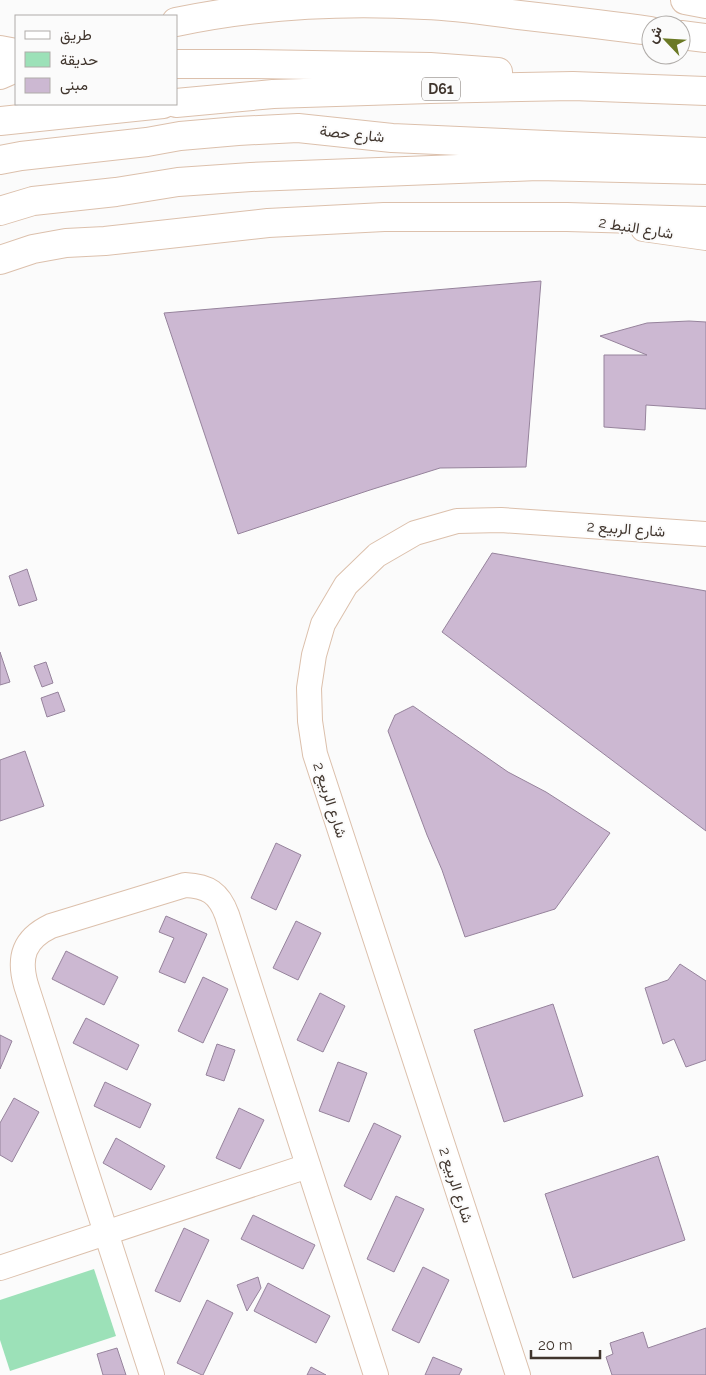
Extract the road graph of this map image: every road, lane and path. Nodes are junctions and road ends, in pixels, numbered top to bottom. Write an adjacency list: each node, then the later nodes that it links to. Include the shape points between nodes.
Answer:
1 (685, 0): 2 (main road)
2 (706, 4)
3 (178, 22): 4 (main road, via 257,9 389,3 483,10)
4 (641, 30)
5 (691, 36): 6 (main road)
6 (706, 38)
7 (0, 50): 8 (main road)
8 (15, 54)
9 (178, 64): 12 (main road, via 457,69 538,77)
10 (15, 68): 11 (main road)
11 (0, 75)
12 (573, 86): 13 (main road, D61); 14 (main road, D61, via 273,94)
13 (706, 92)
14 (178, 103)
15 (153, 105): 16 (main road)
16 (0, 121)
17 (706, 152): 18 (main road, شارع حصة, via 392,138 298,128 180,136)
18 (0, 160)
19 (706, 170): 20 (main road, via 538,166 178,182 34,201)
20 (0, 211)
21 (567, 217): 22 (main road); 23 (street, شارع النبط 2); 24 (main road, via 384,217 268,223)
22 (706, 221)
23 (706, 238)
24 (105, 241): 25 (main road, via 57,244); 26 (main road, via 70,251)
25 (0, 260)
26 (0, 280)
27 (706, 534): 33 (street, شارع الربيع 2, via 501,520 457,521 416,533 377,555 346,585 323,624 314,655 309,688 315,754)
28 (308, 1166): 29 (street); 29 (street, via 227,914 216,895 197,885 185,884 51,926 40,931 25,950 23,973); 32 (street)
29 (106, 1232): 30 (street); 31 (street)
30 (0, 1268)
31 (152, 1375)
32 (376, 1375)
33 (518, 1375)

